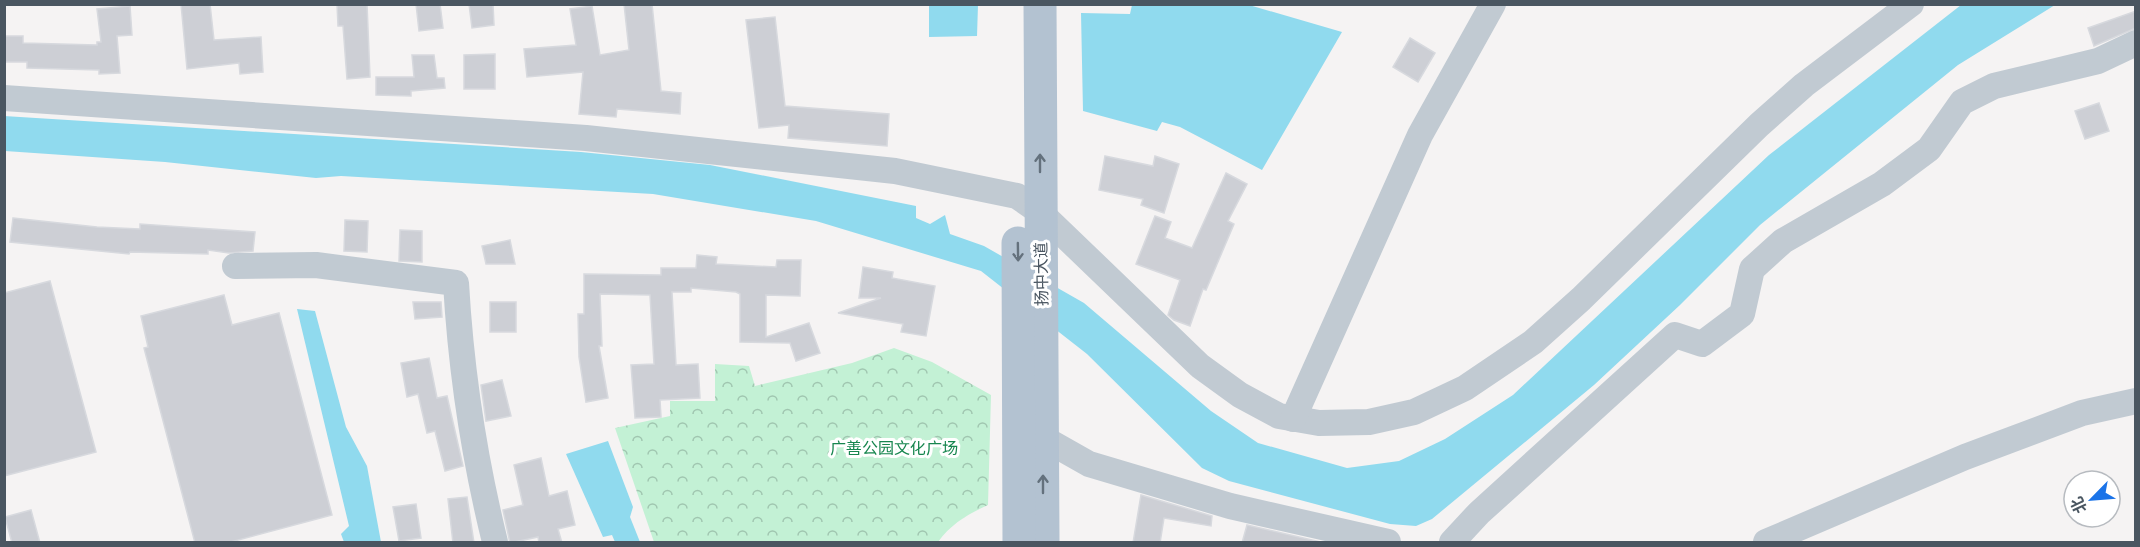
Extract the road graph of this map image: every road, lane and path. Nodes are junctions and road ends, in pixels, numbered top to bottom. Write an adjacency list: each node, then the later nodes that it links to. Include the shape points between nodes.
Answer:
1 (1018, 4): 7 (main road, 扬中大道)
2 (1040, 4): 7 (main road, 扬中大道, one-way to 2)
3 (1493, 4): 10 (street, via 1420,135)
4 (1911, 4): 10 (street, via 1804,85 1533,342 1474,381 1414,412 1370,422 1319,423)
5 (2136, 43): 16 (street, via 2098,61 1994,86 1962,102 1929,149 1882,184 1783,241 1752,269 1742,315 1702,344 1675,335 1479,513)
6 (4, 98): 7 (street, via 585,138 895,171)
7 (1028, 204): 10 (street, via 1200,366 1240,395 1280,416); 11 (main road, 扬中大道)
8 (235, 266): 12 (street, via 316,265 456,283 460,351 480,483)
9 (2136, 400): 17 (street, via 2082,413 1976,453)
10 (1293, 418)
11 (1031, 437): 13 (main road, 扬中大道); 14 (main road, 扬中大道, one-way to 11); 15 (street, via 1089,464 1230,506)
12 (495, 543)
13 (1019, 543)
14 (1043, 543)
15 (1388, 543)
16 (1452, 543)
17 (1766, 543)

